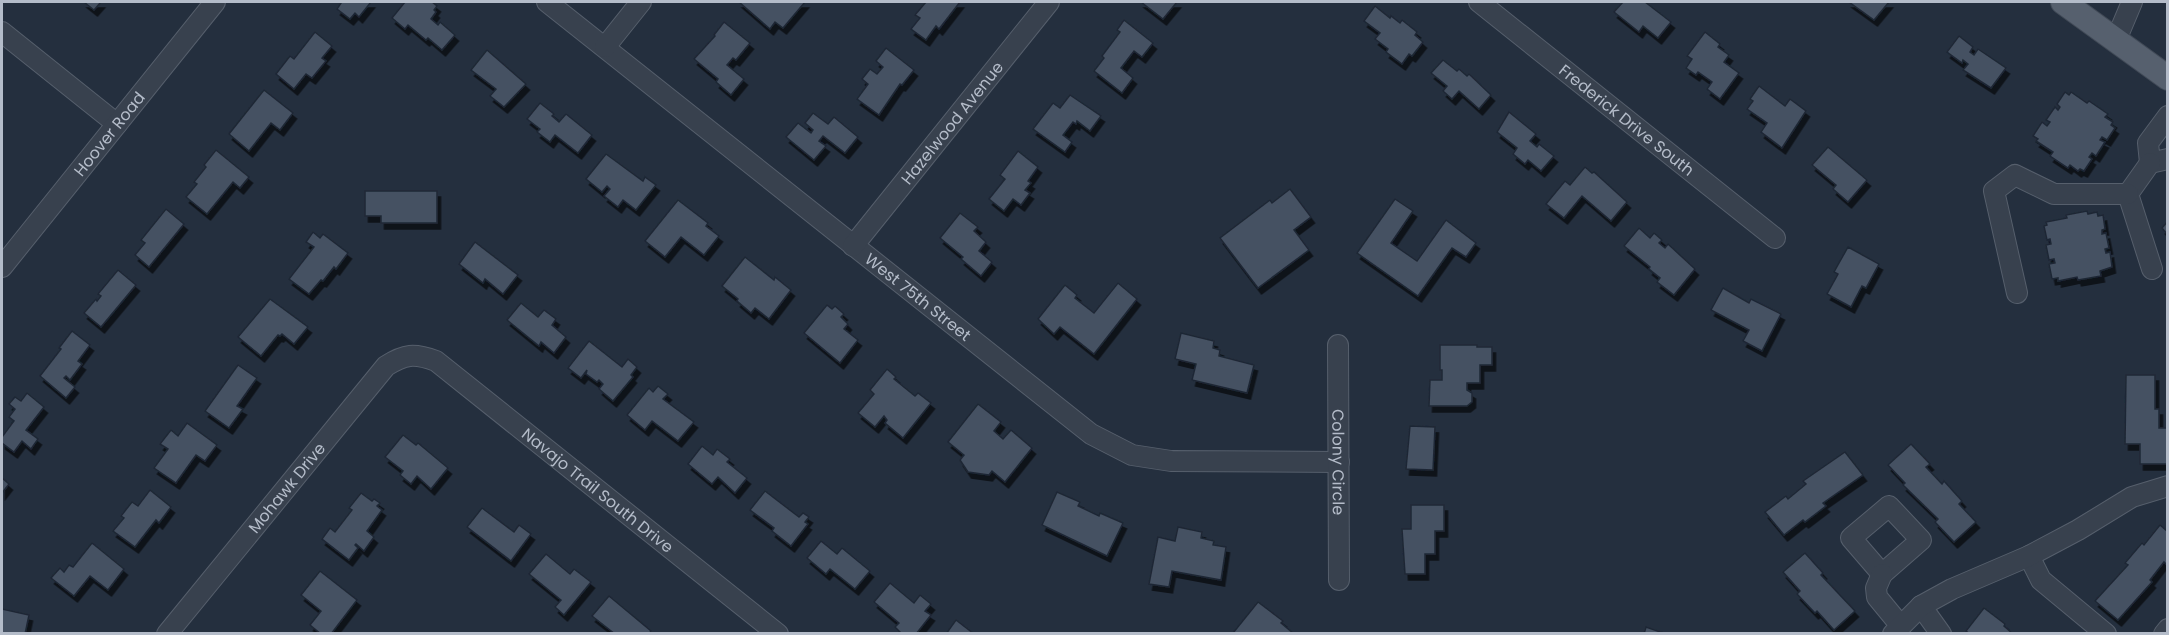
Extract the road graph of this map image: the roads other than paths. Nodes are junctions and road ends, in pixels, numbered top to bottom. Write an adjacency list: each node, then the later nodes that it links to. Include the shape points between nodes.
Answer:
1 (215, 2): 13 (street, Hoover Road)
2 (547, 2): 10 (street, West 75th Street)
3 (641, 2): 10 (street)
4 (1049, 2): 17 (street, Hazelwood Avenue)
5 (1479, 2): 16 (street, Frederick Drive South)
6 (2062, 2): 9 (main road)
7 (2132, 2): 9 (street)
8 (2, 32): 13 (street)
9 (2116, 40): 11 (main road)
10 (605, 47): 17 (street, West 75th Street)
11 (2168, 78)
12 (2168, 116): 14 (street, via 2148,143)
13 (117, 124): 18 (street, Hoover Road)
14 (2159, 161): 15 (street)
15 (2128, 195): 19 (street); 20 (street, via 2054,194 2015,175 1994,191)
16 (1774, 238)
17 (853, 246): 23 (street, West 75th Street, via 1091,434 1118,449 1171,461)
18 (2, 267)
19 (2152, 268)
20 (2017, 293)
21 (1338, 345): 23 (street, Colony Circle)
22 (414, 355): 29 (street, Mohawk Drive, via 400,357 386,366); 34 (street, Navajo Trail South Drive, via 436,361)
23 (1339, 462): 27 (street, Colony Circle)
24 (2168, 486): 25 (street, via 2132,497)
25 (2029, 556): 28 (street); 36 (street, via 2041,580)
26 (1882, 574): 30 (street, via 1877,597)
27 (1339, 580)
28 (1921, 606): 30 (street); 35 (street)
29 (185, 612): 32 (street, Mohawk Drive); 33 (street)
30 (1897, 629)
31 (2168, 629): 37 (street)
32 (167, 633)
33 (185, 633)
34 (778, 633)
35 (1941, 633)
36 (2106, 633)
37 (2164, 633)

